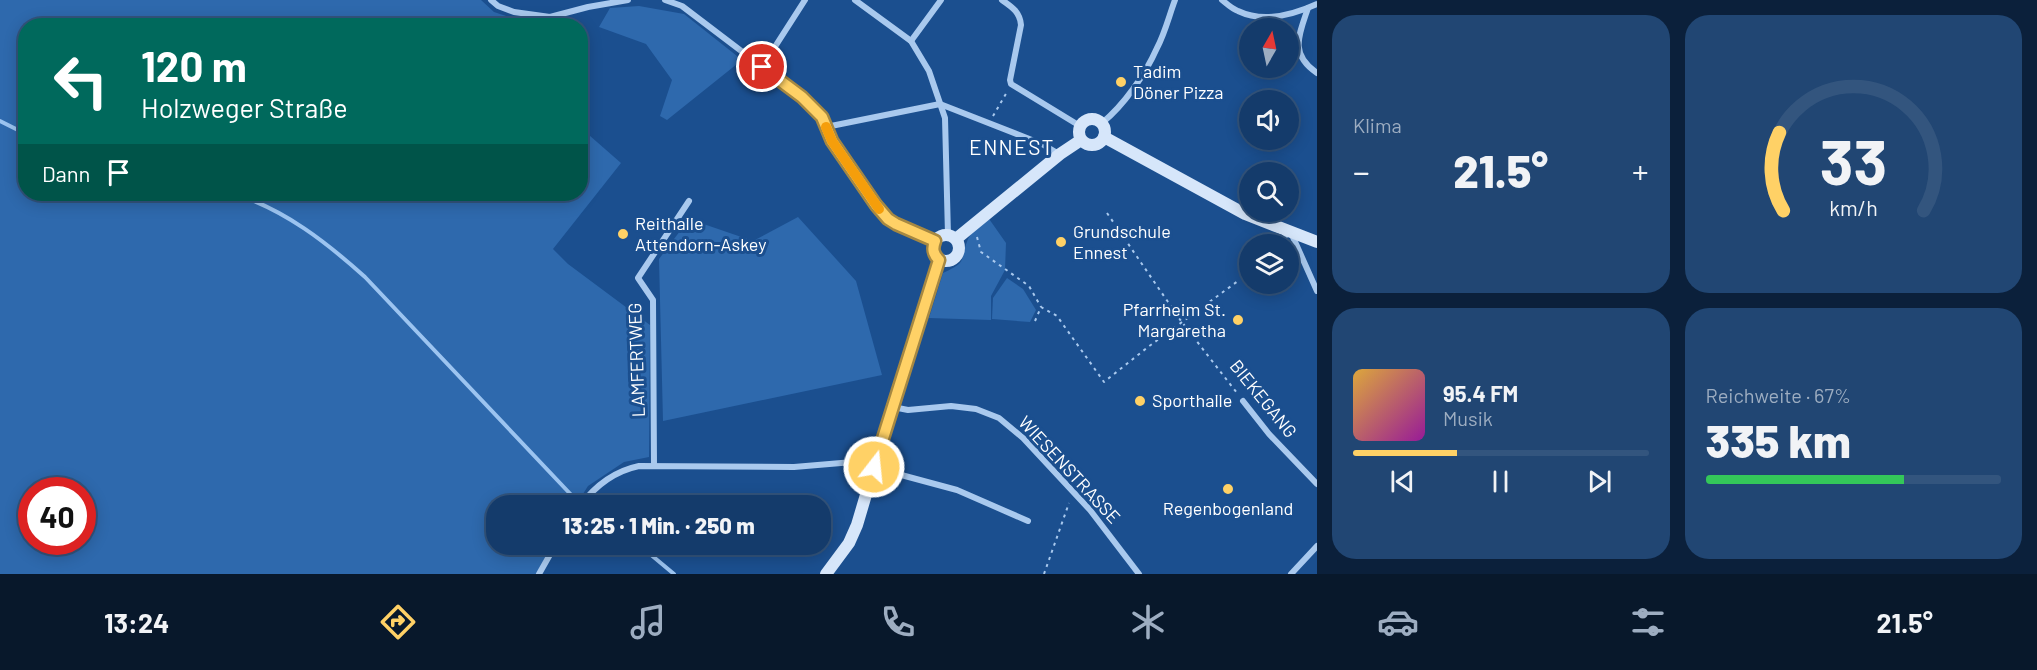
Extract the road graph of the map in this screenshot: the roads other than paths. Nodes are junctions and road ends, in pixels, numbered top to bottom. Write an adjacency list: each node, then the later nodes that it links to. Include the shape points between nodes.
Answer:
1 (491, 0): 2 (street, via 514,12 549,17)
2 (628, 0)
3 (665, 0): 13 (street, via 682,6)
4 (805, 0): 13 (street)
5 (855, 0): 12 (street)
6 (941, 0): 12 (street)
7 (1002, 0): 17 (street, via 1020,16 1021,25 1011,84)
8 (1175, 0): 16 (street, via 1157,48 1138,81)
9 (1222, 0): 11 (street, via 1238,11 1261,18)
10 (1317, 4): 11 (street)
11 (1308, 9): 14 (street, via 1298,51)
12 (910, 41): 15 (street, via 929,71)
13 (762, 67): 18 (street, via 802,97 822,117)
14 (1317, 73)
15 (940, 104): 18 (street); 21 (street); 25 (street, via 945,118)
16 (1102, 123): 17 (street, via 1090,119); 19 (street)
17 (1080, 126): 20 (street)
18 (826, 127): 26 (street, via 888,219)
19 (1104, 137): 20 (street, via 1091,146); 23 (street, via 1245,214)
20 (1081, 140): 21 (street)
21 (1060, 154): 25 (street, via 973,225)
22 (689, 201): 32 (street, LAMFERTWEG, via 638,278 653,300)
23 (1291, 231): 24 (lane); 27 (street); 29 (street)
24 (1288, 234)
25 (952, 237): 26 (street, via 940,236); 28 (street, via 960,248 957,257 949,262)
26 (935, 241): 28 (street, via 934,255)
27 (1317, 242)
28 (939, 260): 31 (street)
29 (1317, 291)
30 (1243, 401): 34 (street, BIEKEGANG)
31 (892, 407): 33 (street); 41 (street, WIESENSTRASSE, via 908,410 951,406 999,417 1090,510)
32 (654, 465): 33 (street, via 794,467 853,462); 35 (street, via 626,469)
33 (874, 467): 36 (street, via 957,490); 40 (street, via 849,543)
34 (1317, 483)
35 (589, 495)
36 (1028, 521)
37 (1317, 546): 42 (street)
38 (550, 555): 39 (street)
39 (539, 574)
40 (826, 574)
41 (1138, 574)
42 (1291, 574)

